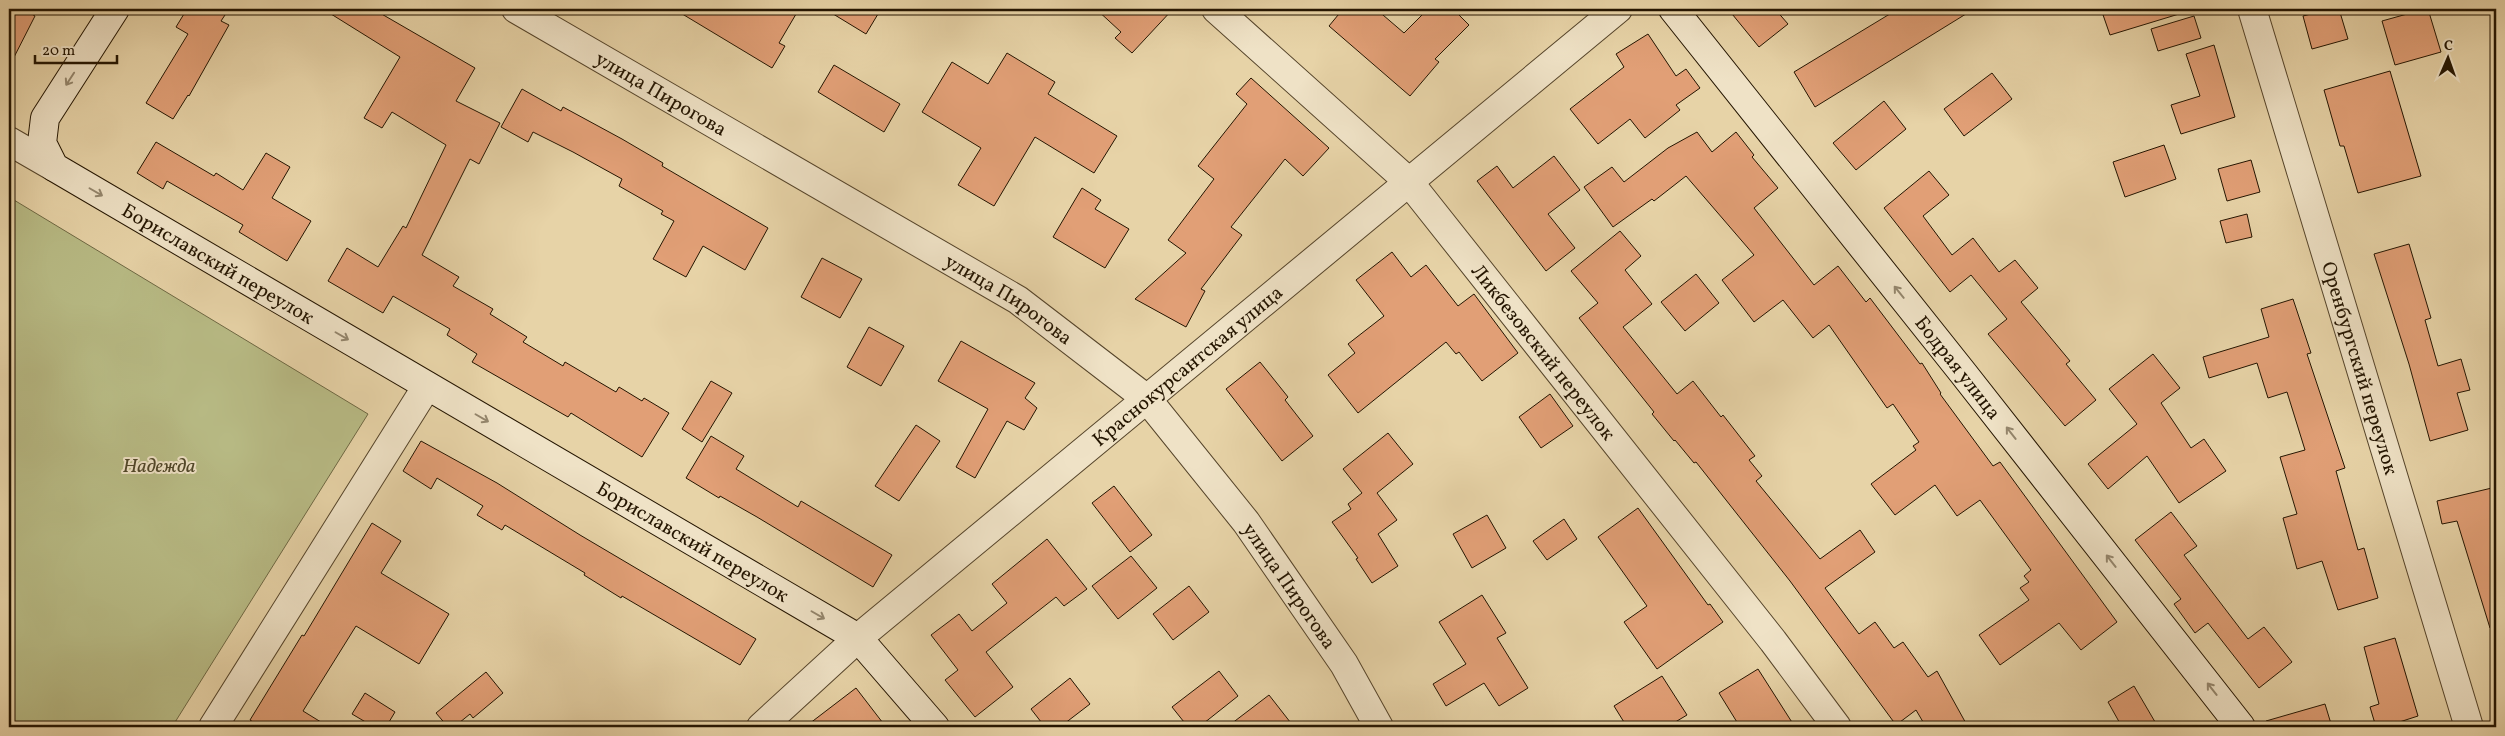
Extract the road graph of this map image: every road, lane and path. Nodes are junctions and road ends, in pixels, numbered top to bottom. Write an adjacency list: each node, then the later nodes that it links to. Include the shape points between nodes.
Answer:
1 (115, 9): 8 (street, one-way to 8, via 45,118 42,143)
2 (516, 9): 11 (street, улица Пирогова, via 1018,300)
3 (1216, 9): 9 (street, Ликбезовский переулок)
4 (1618, 9): 9 (street, Краснокурсантская улица)
5 (1673, 9): 18 (street, Бодрая улица, one-way to 5)
6 (2252, 9): 19 (street, Оренбургский переулок)
7 (9, 142): 8 (street, Бориславский переулок)
8 (54, 167): 10 (street, Бориславский переулок, one-way to 10)
9 (1409, 182): 11 (street, Краснокурсантская улица); 17 (street, Ликбезовский переулок, via 1773,641)
10 (427, 386): 12 (street, Бориславский переулок, one-way to 12); 13 (street)
11 (1147, 399): 12 (street, Краснокурсантская улица); 16 (street, улица Пирогова, via 1246,522 1344,664)
12 (858, 638): 14 (street, Краснокурсантская улица); 15 (street, Бориславский переулок)
13 (213, 727)
14 (761, 727)
15 (934, 727)
16 (1379, 727)
17 (1837, 727)
18 (2241, 727)
19 (2469, 727)

